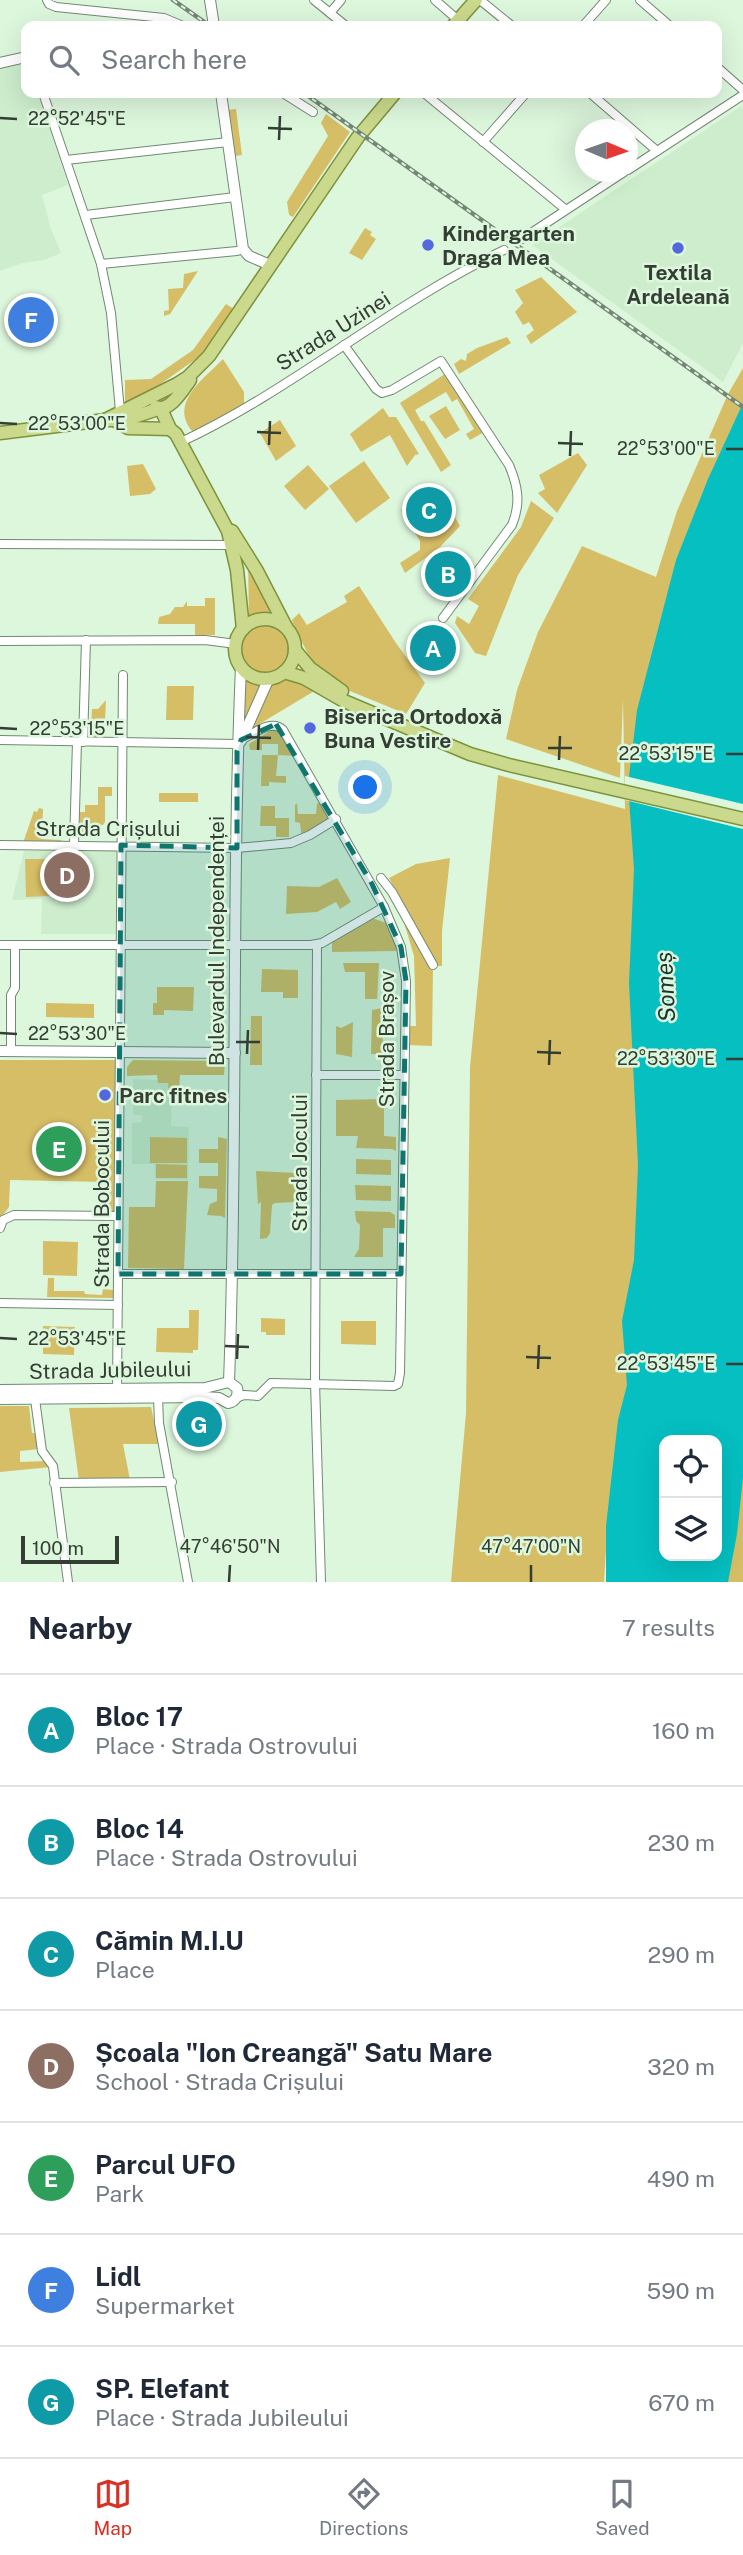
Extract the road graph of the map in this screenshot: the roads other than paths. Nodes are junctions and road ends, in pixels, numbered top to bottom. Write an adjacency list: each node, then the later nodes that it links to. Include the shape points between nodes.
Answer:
1 (47, 0): 10 (street, via 56,7)
2 (211, 0): 11 (street)
3 (314, 0): 9 (street)
4 (341, 0): 9 (street)
5 (435, 0): 13 (street)
6 (478, 0): 14 (main road); 15 (street)
7 (606, 0): 16 (street)
8 (640, 0): 17 (street)
9 (330, 13): 12 (street)
10 (171, 21)
11 (213, 21)
12 (340, 21)
13 (454, 21)
14 (458, 21)
15 (505, 21)
16 (587, 21)
17 (664, 21)
18 (21, 58): 19 (street)
19 (0, 63)
20 (722, 72): 21 (street)
21 (743, 93): 32 (street)
22 (45, 98): 33 (street)
23 (222, 98): 30 (street)
24 (291, 98): 29 (street)
25 (391, 98): 43 (main road, via 358,137)
26 (430, 98): 31 (street)
27 (522, 98): 31 (street)
28 (596, 98): 32 (street)
29 (313, 112)
30 (228, 142): 33 (street); 36 (street)
31 (483, 142): 37 (street)
32 (657, 151): 34 (street)
33 (66, 160): 38 (street)
34 (638, 163)
35 (608, 182): 37 (street)
36 (235, 197): 38 (street); 40 (street)
37 (565, 209): 39 (street)
38 (86, 215): 42 (street)
39 (522, 239)
40 (243, 249): 42 (street); 43 (street)
41 (503, 250): 44 (street, Strada Uzinei)
42 (101, 264): 46 (street, via 111,313)
43 (270, 265): 45 (main road, via 201,366)
44 (344, 345): 48 (street, Strada Uzinei, via 279,386); 52 (street, via 382,393 441,361 516,482 518,511 512,525)
45 (163, 402): 46 (main road); 48 (main road)
46 (114, 417): 47 (main road); 48 (main road, via 128,428 160,427)
47 (0, 433)
48 (176, 435): 49 (main road)
49 (211, 498): 51 (main road); 53 (main road)
50 (0, 544): 51 (street)
51 (232, 545): 54 (main road)
52 (443, 618)
53 (287, 628): 54 (main road, via 267,619); 58 (main road)
54 (243, 629): 57 (main road)
55 (86, 640): 56 (street); 57 (street); 65 (street)
56 (0, 641)
57 (236, 644): 59 (main road, Bulevardul Independenței)
58 (295, 650): 60 (main road); 63 (main road, via 324,680)
59 (241, 666): 62 (main road, via 251,675); 67 (street, Bulevardul Independenței)
60 (284, 672): 62 (main road); 63 (main road)
61 (123, 675): 66 (street, Strada Bobocului)
62 (269, 678): 67 (street, Bulevardul Independenței)
63 (395, 720): 68 (main road, via 511,758); 70 (main road, via 470,754)
64 (0, 740): 65 (street)
65 (80, 742): 66 (street); 72 (street)
66 (123, 743): 67 (street); 73 (street, Strada Bobocului)
67 (239, 745): 69 (street, Strada Brașov, via 272,724 280,726); 74 (street, Bulevardul Independenței)
68 (743, 813)
69 (335, 819): 74 (street, Strada Crișului, via 294,843); 76 (street, Strada Brașov)
70 (743, 819)
71 (0, 845): 72 (street, Strada Crișului)
72 (74, 845): 73 (street, Strada Crișului)
73 (121, 845): 74 (street, Strada Crișului); 77 (street, Strada Bobocului)
74 (237, 848): 78 (street, Bulevardul Independenței)
75 (381, 878): 82 (street)
76 (384, 907): 79 (street); 87 (street, Strada Brașov, via 404,962)
77 (121, 944): 78 (street); 81 (street); 84 (street, Strada Bobocului)
78 (235, 944): 79 (street); 85 (street, Bulevardul Independenței)
79 (317, 944): 86 (street, Strada Jocului)
80 (0, 945): 81 (street)
81 (15, 945): 83 (street, via 15,988)
82 (433, 965)
83 (5, 1051): 84 (street)
84 (120, 1052): 85 (street); 88 (street, Strada Bobocului)
85 (235, 1053): 90 (street, Bulevardul Independenței)
86 (316, 1075): 87 (street); 91 (street, Strada Jocului)
87 (403, 1075): 93 (street, Strada Brașov)
88 (118, 1216): 89 (street, via 9,1216); 92 (street, Strada Bobocului)
89 (0, 1228)
90 (233, 1273): 91 (street); 92 (street); 97 (street, Bulevardul Independenței)
91 (316, 1273): 93 (street); 96 (street, Strada Jocului)
92 (118, 1274): 95 (street, Strada Bobocului)
93 (401, 1274): 96 (street, Strada Brașov, via 398,1384)
94 (0, 1303): 95 (street)
95 (118, 1305): 99 (street, Strada Bobocului)
96 (314, 1382): 100 (street, via 271,1383 258,1396); 109 (street, Strada Jocului)
97 (225, 1384): 99 (street, Strada Jubileului); 100 (street, via 235,1385); 102 (street)
98 (0, 1390): 99 (street, Strada Jubileului)
99 (117, 1394): 101 (street, Strada Jubileului); 104 (street, Strada Jubileului)
100 (239, 1395): 102 (street, via 228,1403)
101 (158, 1397): 102 (street, Strada Jubileului); 105 (street)
102 (219, 1398)
103 (0, 1399): 104 (street, Strada Jubileului)
104 (34, 1399): 106 (street, via 42,1451 53,1466)
105 (172, 1482): 106 (street); 108 (street)
106 (54, 1483): 107 (street)
107 (68, 1582)
108 (188, 1582)
109 (321, 1582)

